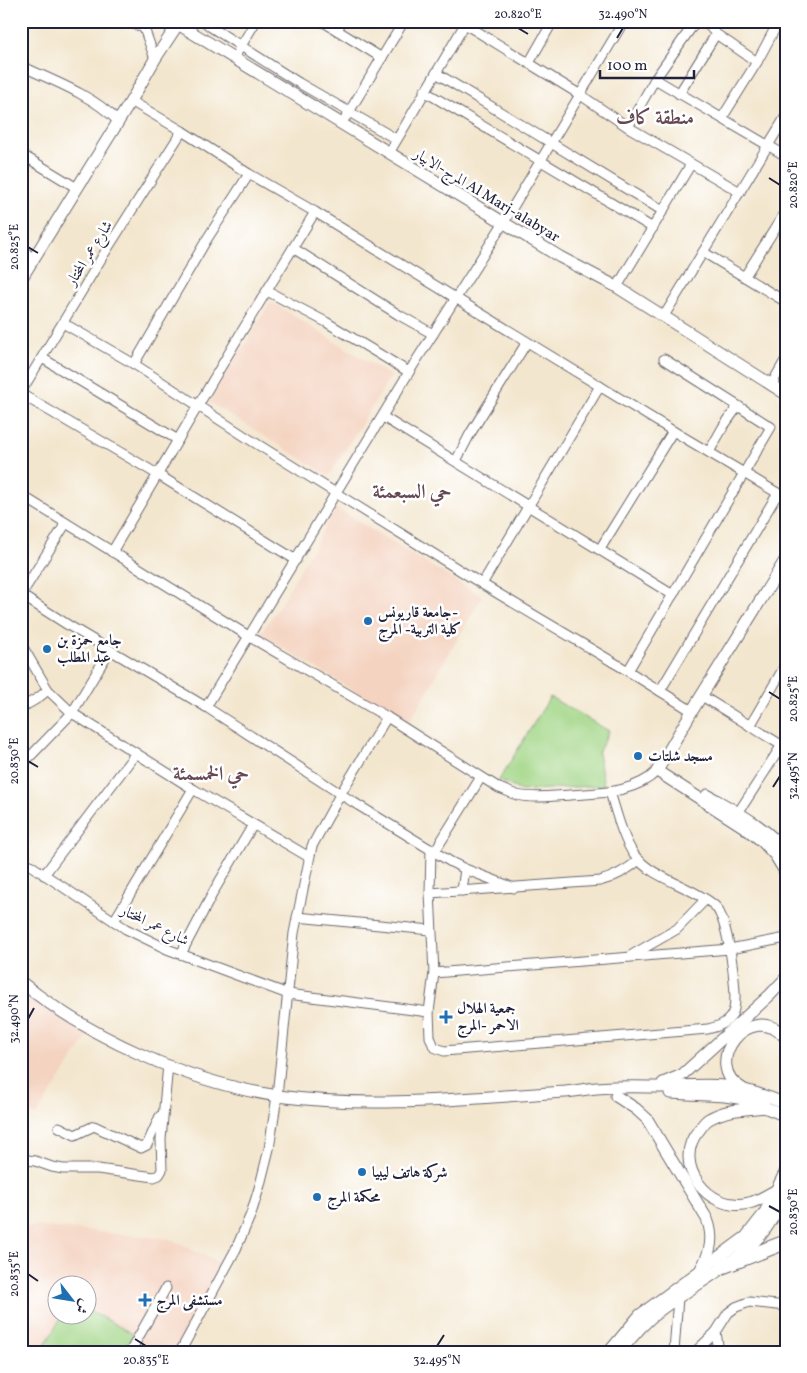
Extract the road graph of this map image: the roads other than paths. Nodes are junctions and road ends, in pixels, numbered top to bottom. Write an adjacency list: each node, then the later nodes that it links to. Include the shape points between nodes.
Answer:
1 (126, 21): 17 (street, via 144,28)
2 (204, 21): 16 (street)
3 (256, 21): 16 (street)
4 (322, 21): 14 (street)
5 (342, 21): 14 (street)
6 (404, 21): 18 (street)
7 (553, 21): 21 (street)
8 (624, 21): 26 (street)
9 (696, 21): 24 (street)
10 (704, 21): 15 (street)
11 (780, 21): 20 (street)
12 (177, 22): 17 (main road); 19 (main road, المرج-الابيار Al Marj-alabyar)
13 (463, 23): 21 (street); 23 (street)
14 (337, 30): 18 (street)
15 (716, 34): 20 (street); 27 (street)
16 (241, 46): 19 (street); 29 (street)
17 (155, 58): 28 (main road)
18 (382, 58): 29 (street)
19 (233, 59): 33 (main road, المرج-الابيار Al Marj-alabyar)
20 (757, 62): 31 (street)
21 (529, 63): 26 (street)
22 (21, 66): 32 (street, via 83,95)
23 (436, 73): 25 (street); 37 (street)
24 (655, 79): 27 (street); 34 (street)
25 (424, 91): 36 (street); 42 (street)
26 (579, 94): 34 (street); 37 (street)
27 (679, 94): 31 (street)
28 (131, 101): 32 (main road); 35 (street)
29 (349, 113): 33 (street); 36 (street)
30 (786, 116): 38 (street)
31 (722, 118): 38 (street)
32 (118, 120): 45 (main road)
33 (342, 125): 39 (main road, المرج-الابيار Al Marj-alabyar)
34 (628, 127): 43 (street)
35 (182, 131): 44 (street); 63 (street, شارع عمر المختار)
36 (396, 139): 39 (street)
37 (550, 143): 42 (street); 47 (street)
38 (768, 146): 41 (street); 46 (street)
39 (389, 153): 50 (main road, المرج-الابيار Al Marj-alabyar)
40 (21, 154): 45 (street)
41 (786, 156)
42 (540, 160): 50 (street); 51 (street)
43 (692, 164): 46 (street); 47 (street)
44 (249, 174): 48 (street); 69 (street)
45 (77, 188): 55 (main road)
46 (740, 192): 54 (street)
47 (663, 211): 51 (street)
48 (315, 212): 53 (street); 60 (street)
49 (785, 215): 56 (street)
50 (504, 222): 58 (main road, المرج-الابيار Al Marj-alabyar); 60 (street)
51 (653, 228): 58 (street)
52 (21, 247): 55 (street)
53 (293, 248): 59 (street); 64 (street)
54 (703, 252): 56 (street); 62 (street)
55 (33, 260): 57 (main road)
56 (745, 276): 61 (street)
57 (21, 279)
58 (617, 287): 62 (main road, المرج-الابيار Al Marj-alabyar)
59 (267, 291): 70 (street); 75 (street)
60 (455, 299): 64 (street); 65 (street)
61 (786, 302)
62 (664, 316): 71 (main road, المرج-الابيار Al Marj-alabyar)
63 (62, 323): 66 (street, شارع عمر المختار); 69 (street)
64 (433, 334): 70 (street)
65 (527, 342): 72 (street); 81 (street)
66 (42, 358): 73 (street, شارع عمر المختار); 79 (street)
67 (664, 359): 76 (street)
68 (786, 359): 71 (street)
69 (134, 364): 75 (street)
70 (409, 372): 77 (street)
71 (771, 385): 74 (main road, المرج-الابيار Al Marj-alabyar)
72 (600, 386): 78 (street); 87 (street)
73 (21, 393): 83 (street)
74 (786, 394)
75 (199, 405): 79 (street); 84 (street)
76 (738, 406): 80 (street); 82 (street, via 771,427)
77 (383, 417): 81 (street); 84 (street)
78 (673, 431): 80 (street); 89 (street)
79 (178, 440): 83 (street)
80 (709, 452): 82 (street)
81 (456, 462): 87 (street)
82 (744, 473): 86 (street); 95 (street)
83 (157, 474): 90 (street); 92 (street)
84 (336, 493): 92 (street); 93 (street)
85 (21, 495): 88 (street)
86 (782, 496): 102 (street)
87 (528, 506): 89 (street); 93 (street)
88 (66, 523): 90 (street); 94 (street)
89 (600, 549): 95 (street)
90 (112, 552): 96 (street)
91 (786, 559): 103 (main road)
92 (296, 560): 96 (street)
93 (482, 584): 100 (street)
94 (21, 595): 98 (street)
95 (673, 595): 100 (street)
96 (250, 637): 104 (street); 108 (street)
97 (21, 644): 101 (street)
98 (110, 650): 104 (street); 107 (street)
99 (786, 664): 109 (street)
100 (628, 671): 102 (street)
101 (48, 690): 105 (street); 107 (street)
102 (660, 691): 106 (street)
103 (702, 696): 106 (main road); 109 (street)
104 (206, 707): 117 (street)
105 (21, 708)
106 (692, 711): 113 (main road)
107 (72, 713): 111 (street); 112 (street)
108 (387, 717): 114 (street); 117 (street)
109 (750, 726): 110 (street)
110 (785, 747): 118 (street)
111 (136, 753): 115 (street); 127 (street)
112 (21, 766)
113 (659, 769): 116 (street, via 645,781); 118 (main road); 126 (main road, via 762,841 776,855)
114 (481, 777): 116 (street, via 517,795); 120 (street)
115 (193, 789): 119 (street); 133 (street)
116 (610, 792): 124 (street, via 627,841)
117 (341, 793): 120 (street); 122 (street)
118 (738, 813): 121 (main road, via 765,831)
119 (253, 825): 122 (street); 137 (street)
120 (433, 850): 125 (street); 130 (street)
121 (786, 852)
122 (308, 857): 132 (street)
123 (21, 859): 127 (street, شارع عمر المختار)
124 (639, 860): 128 (street, via 612,878 600,881); 131 (street)
125 (465, 870): 128 (street); 129 (street)
126 (786, 873)
127 (44, 874): 133 (street, شارع عمر المختار)
128 (514, 888): 129 (street)
129 (462, 891): 130 (street)
130 (430, 893): 134 (street)
131 (705, 900): 136 (street, via 719,912); 138 (street, via 677,928)
132 (297, 918): 134 (street); 142 (street)
133 (114, 921): 137 (street, شارع عمر المختار)
134 (432, 930): 139 (street)
135 (786, 938): 136 (street)
136 (730, 949): 138 (street); 143 (street, via 734,1009 730,1019 721,1026 708,1029 444,1051 431,1042)
137 (181, 954): 142 (street, شارع عمر المختار)
138 (628, 958): 139 (street)
139 (434, 972): 143 (street)
140 (786, 978): 146 (main road, via 682,1075)
141 (21, 982): 145 (main road, via 82,1024)
142 (288, 994): 143 (street, شارع عمر المختار); 149 (street)
143 (429, 1012)
144 (786, 1038): 147 (main road, via 775,1029 761,1026 741,1031 734,1038 726,1054 726,1063 732,1080)
145 (168, 1065): 149 (main road, via 227,1085); 153 (street)
146 (644, 1087): 147 (main road, via 723,1086); 148 (main road)
147 (745, 1090): 151 (main road)
148 (574, 1091): 149 (main road, via 380,1102); 150 (main road)
149 (277, 1096): 169 (street, via 265,1165 251,1214 226,1269)
150 (616, 1096): 152 (main road, via 676,1093 725,1096); 161 (main road, via 647,1119 708,1219 712,1241)
151 (786, 1104)
152 (766, 1106): 154 (main road); 158 (main road, via 722,1113 707,1120 695,1134 690,1149 690,1165 704,1192 727,1203 749,1203)
153 (162, 1112): 155 (street, via 147,1145 141,1148 94,1126 75,1135); 156 (street, via 162,1170 157,1176 52,1167)
154 (786, 1116)
155 (59, 1127)
156 (21, 1159)
157 (786, 1170): 158 (main road)
158 (781, 1190): 160 (main road, via 771,1220 763,1232); 161 (main road, via 751,1232)
159 (786, 1242): 160 (highway)
160 (724, 1266): 162 (main road)
161 (700, 1271): 162 (main road); 170 (main road, via 640,1315)
162 (694, 1287): 164 (main road)
163 (166, 1288): 168 (street)
164 (678, 1297): 167 (street); 171 (main road, via 647,1321)
165 (786, 1306): 166 (street, via 749,1302 736,1306)
166 (716, 1332): 172 (street); 173 (street)
167 (677, 1351)
168 (130, 1352)
169 (180, 1352)
170 (609, 1352)
171 (620, 1352)
172 (695, 1352)
173 (719, 1352)

